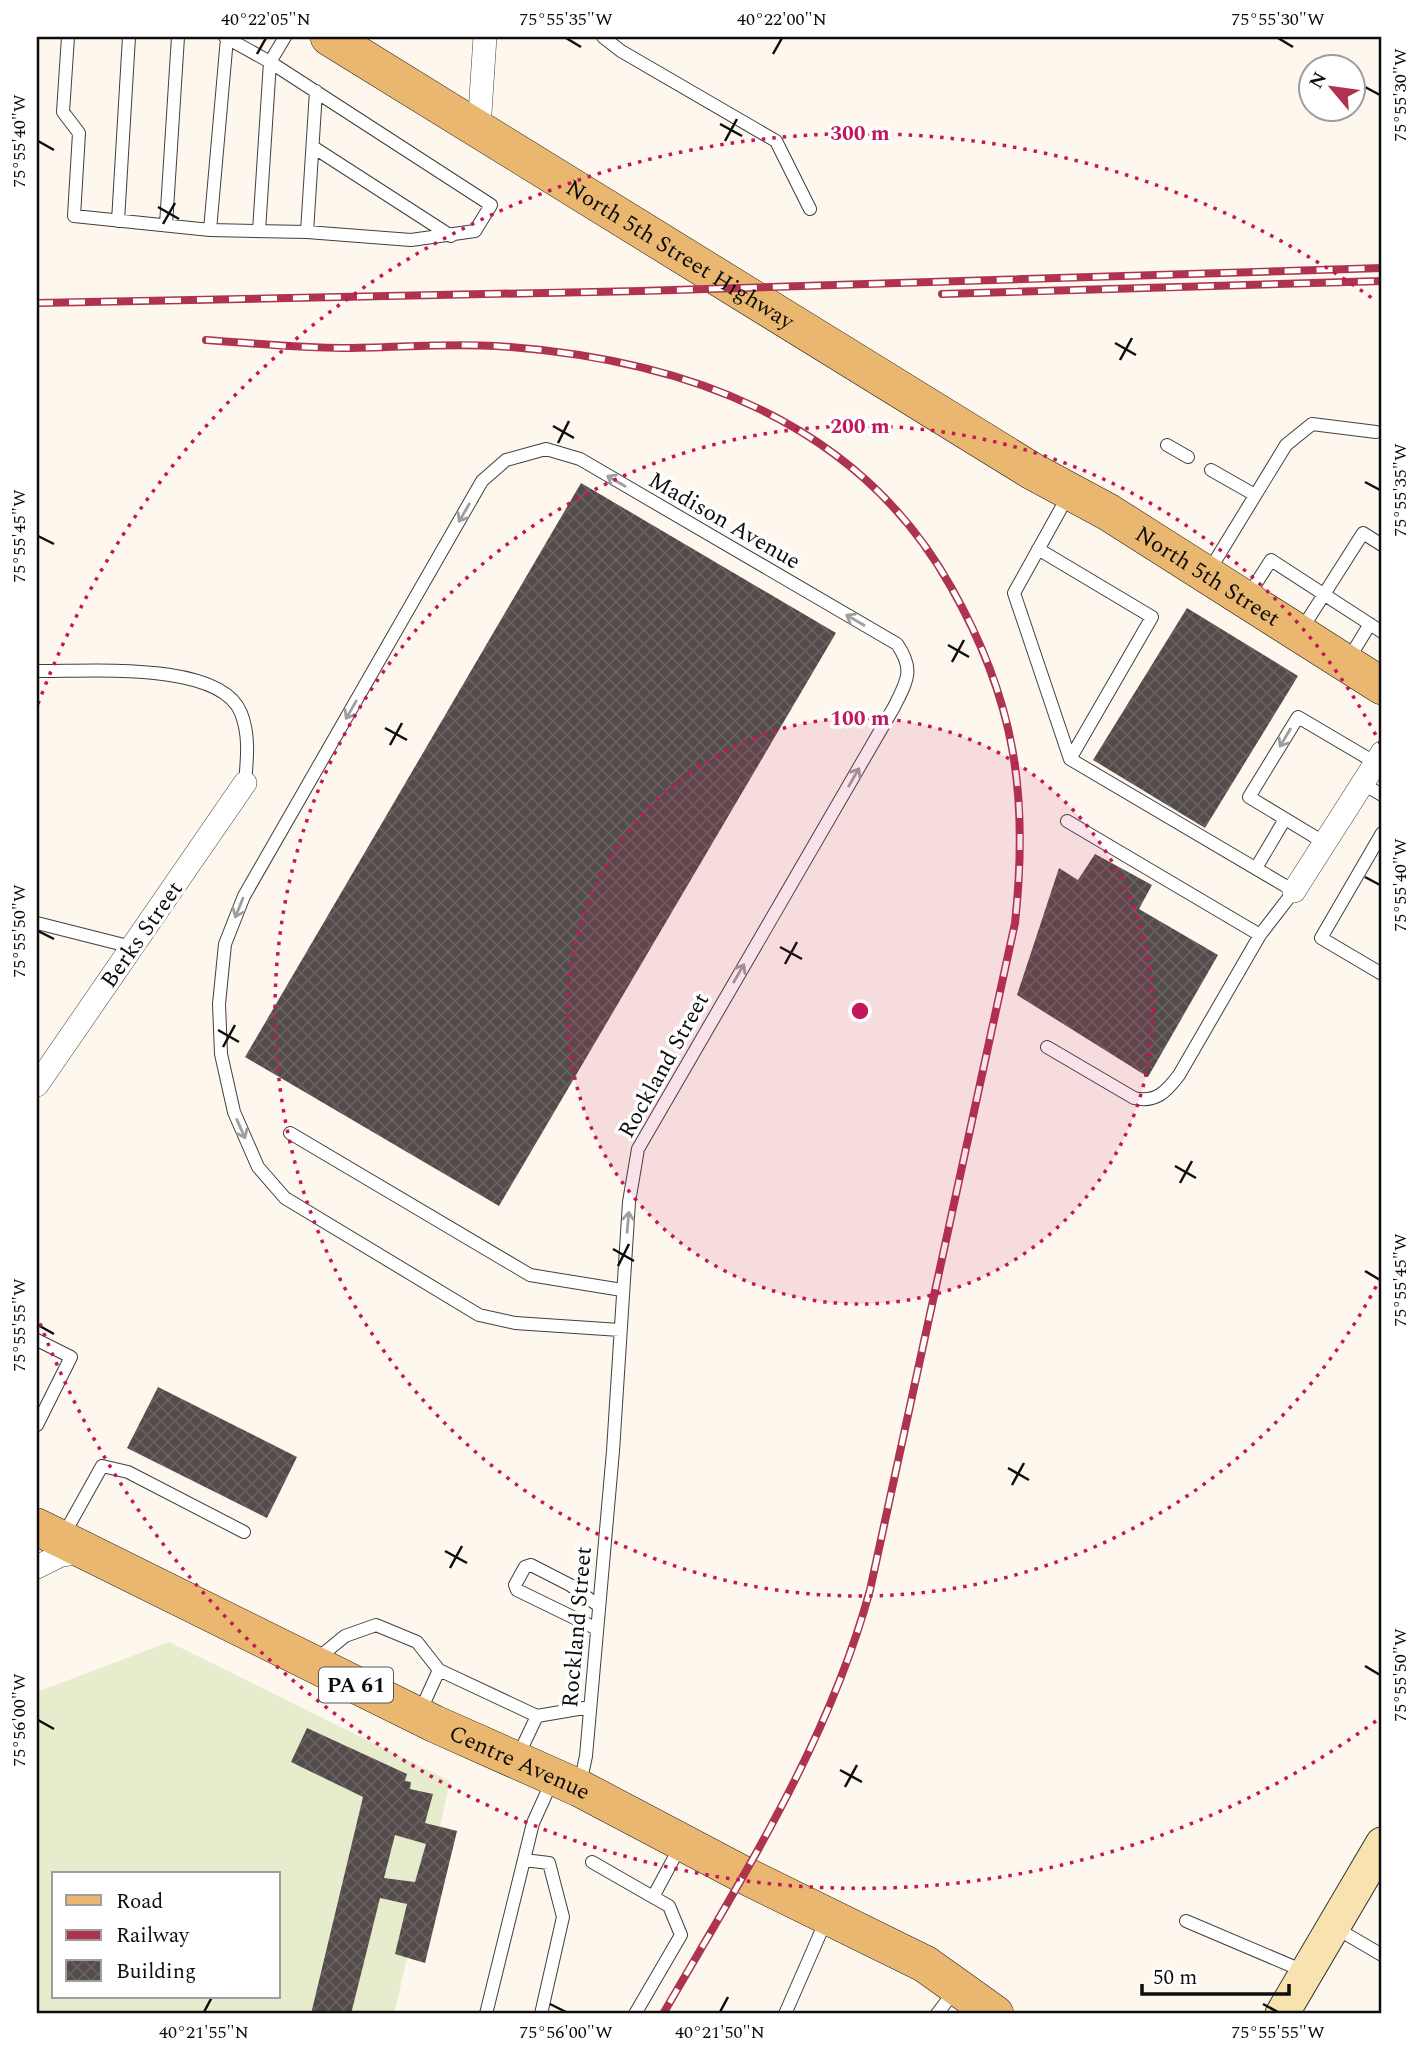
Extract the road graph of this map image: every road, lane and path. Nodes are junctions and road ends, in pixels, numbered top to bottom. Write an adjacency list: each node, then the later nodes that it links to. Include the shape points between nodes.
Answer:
1 (68, 37): 14 (lane, via 63,112 79,133 74,216)
2 (129, 37): 14 (lane)
3 (178, 37): 15 (lane)
4 (226, 37): 9 (lane); 16 (lane)
5 (285, 37): 9 (lane)
6 (329, 37): 11 (main road, North 5th Street Highway)
7 (485, 37): 11 (street)
8 (603, 37): 13 (lane, via 776,141)
9 (270, 62): 10 (lane); 17 (lane)
10 (316, 92): 12 (lane); 19 (lane, via 491,205 475,231)
11 (479, 128): 24 (main road, North 5th Street Highway)
12 (313, 147): 18 (lane); 19 (lane)
13 (810, 209)
14 (118, 220): 15 (lane)
15 (166, 225): 16 (lane)
16 (210, 230): 17 (lane)
17 (259, 231): 18 (lane)
18 (307, 232): 19 (lane, via 411,240)
19 (451, 236)
20 (1376, 432): 26 (lane, via 1312,424 1286,445)
21 (1167, 445): 22 (lane)
22 (1188, 457)
23 (1211, 470): 26 (lane)
24 (1031, 471): 25 (main road, North 5th Street)
25 (1071, 492): 28 (lane); 29 (main road, North 5th Street)
26 (1255, 495): 29 (lane)
27 (1382, 545): 30 (lane, via 1363,533)
28 (1038, 549): 40 (lane, via 1014,593); 40 (lane, via 1152,617)
29 (1207, 575): 31 (main road, North 5th Street)
30 (1323, 595): 31 (lane, via 1271,560); 32 (lane); 34 (lane)
31 (1246, 599): 34 (main road, North 5th Street)
32 (1370, 624): 33 (lane); 36 (lane)
33 (1382, 632)
34 (1300, 633): 36 (main road, North 5th Street)
35 (908, 661): 56 (lane, Rockland Street, one-way to 35, via 629,1202 642,1142 894,707 907,682); 57 (lane, Madison Avenue, one-way to 57, via 897,644 580,459 546,449 506,460 482,481 244,896 225,944 219,1004 221,1054 238,1123 258,1167 285,1199 479,1315 515,1323)
36 (1346, 663): 38 (main road, North 5th Street)
37 (37, 671): 41 (lane, via 177,674 223,691 240,711 248,743)
38 (1382, 686)
39 (1379, 758): 42 (street); 43 (lane, one-way to 43, via 1298,717 1250,797)
40 (1070, 759): 47 (lane)
41 (245, 783): 51 (street, Berks Street)
42 (1373, 790): 46 (street)
43 (1285, 819): 46 (lane); 47 (lane)
44 (1067, 821): 50 (lane)
45 (1382, 833): 52 (lane, via 1321,938)
46 (1325, 843): 48 (street)
47 (1256, 868): 48 (lane)
48 (1294, 891): 50 (lane)
49 (37, 923): 51 (lane)
50 (1259, 935): 53 (lane, via 1166,1093 1145,1100 1134,1098)
51 (132, 947): 54 (street, Berks Street)
52 (1382, 974)
53 (1047, 1046)
54 (37, 1083)
55 (290, 1133): 56 (lane, via 530,1275)
56 (622, 1290): 57 (lane, Rockland Street)
57 (620, 1330): 63 (lane, Rockland Street)
58 (37, 1340): 59 (lane, via 71,1357)
59 (37, 1425)
60 (244, 1532): 61 (lane, via 128,1472 102,1466)
61 (62, 1540): 62 (street, via 61,1555); 65 (main road, Centre Avenue / PA 61)
62 (37, 1567)
63 (598, 1606): 64 (lane, Rockland Street); 64 (lane, via 531,1565 515,1585)
64 (597, 1629): 67 (lane, Rockland Street)
65 (312, 1663): 66 (lane, via 345,1636 376,1625 417,1642); 68 (main road, Centre Avenue / PA 61)
66 (439, 1670): 68 (lane); 69 (lane)
67 (590, 1707): 69 (lane); 71 (lane, Rockland Street, via 586,1756)
68 (418, 1715): 70 (main road, Centre Avenue / PA 61)
69 (537, 1716): 70 (lane)
70 (516, 1760): 71 (main road, Centre Avenue / PA 61)
71 (567, 1782): 72 (main road, Centre Avenue / PA 61); 74 (lane, Rockland Street, via 533,1823)
72 (683, 1842): 76 (lane); 77 (main road, Centre Avenue / PA 61)
73 (1382, 1844): 79 (street)
74 (524, 1860): 83 (lane, Rockland Street); 84 (lane, via 549,1863 563,1917)
75 (592, 1862): 76 (lane)
76 (653, 1897): 85 (lane, via 669,1906 681,1935)
77 (828, 1916): 82 (main road, Centre Avenue / PA 61); 86 (lane)
78 (1186, 1921): 81 (lane)
79 (1333, 1927): 80 (lane); 81 (street)
80 (1382, 1955)
81 (1306, 1973): 89 (street)
82 (958, 1985): 87 (lane); 88 (main road, Centre Avenue / PA 61)
83 (486, 2014)
84 (541, 2014)
85 (635, 2014)
86 (785, 2014)
87 (937, 2014)
88 (995, 2014)
89 (1282, 2014)

